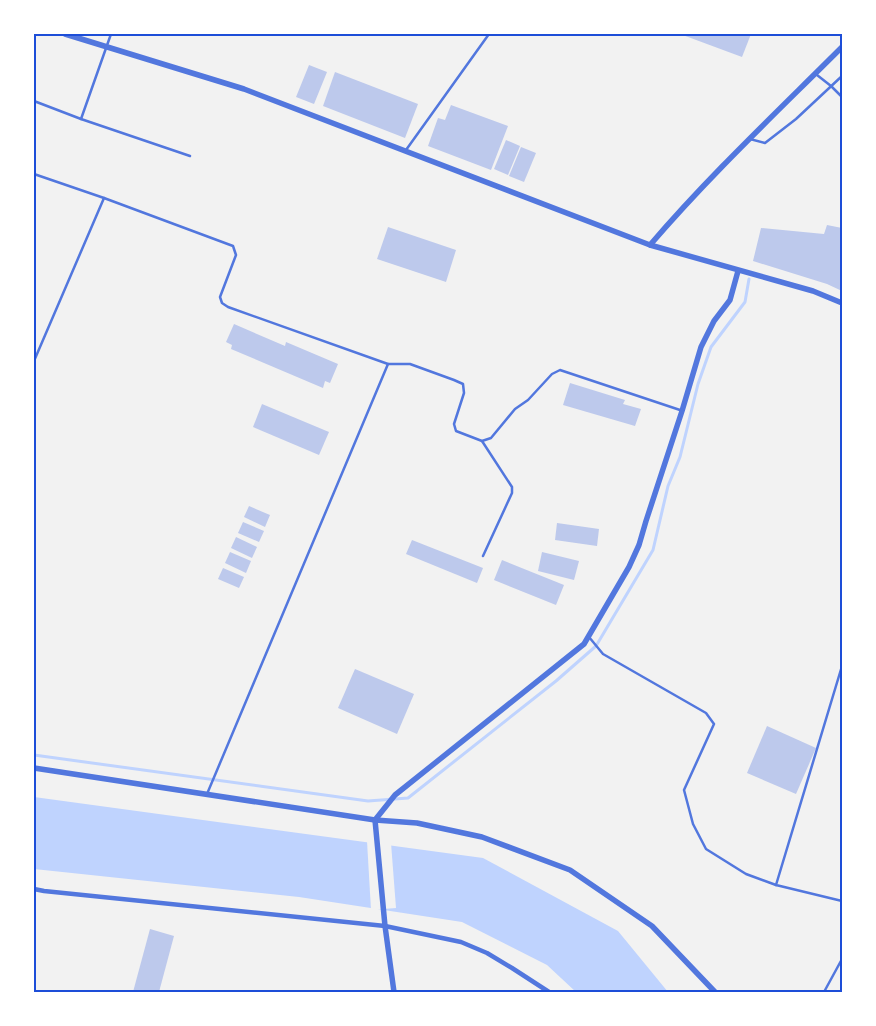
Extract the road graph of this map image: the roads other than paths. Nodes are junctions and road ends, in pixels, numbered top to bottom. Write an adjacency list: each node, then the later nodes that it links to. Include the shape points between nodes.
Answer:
1 (64, 34): 4 (street)
2 (111, 34): 4 (lane)
3 (489, 34): 13 (lane)
4 (107, 46): 11 (lane); 13 (street, via 244,89)
5 (842, 48): 6 (street)
6 (816, 74): 8 (lane); 12 (street)
7 (842, 76): 8 (lane)
8 (831, 86): 9 (lane); 12 (lane, via 765,143)
9 (842, 97)
10 (34, 101): 11 (lane)
11 (81, 118): 14 (lane)
12 (749, 139): 17 (street)
13 (405, 151): 17 (street)
14 (190, 156)
15 (34, 174): 16 (lane)
16 (104, 198): 20 (lane); 21 (lane, via 233,246 236,255 220,298 228,307)
17 (650, 245): 18 (street)
18 (738, 271): 19 (street); 22 (street, via 730,300 701,346)
19 (842, 303)
20 (34, 361)
21 (388, 364): 23 (lane, via 410,364 463,384 464,393 454,424 456,431); 28 (lane)
22 (682, 411): 23 (lane, via 560,370 515,410 491,438); 25 (street, via 639,545)
23 (482, 441): 24 (lane, via 512,486 512,493)
24 (483, 556)
25 (588, 637): 29 (street, via 578,649 395,795); 30 (lane, via 603,654 706,713 714,724 684,790 693,824 706,849 746,874)
26 (842, 666): 30 (lane)
27 (34, 768): 28 (street)
28 (207, 794): 29 (street)
29 (375, 820): 33 (street); 37 (street, via 418,823 482,837 570,870 652,926)
30 (776, 885): 32 (lane)
31 (34, 889): 33 (street)
32 (842, 901)
33 (385, 926): 35 (street); 36 (street, via 461,942 487,953)
34 (842, 959): 38 (lane)
35 (394, 992)
36 (549, 992)
37 (715, 992)
38 (824, 992)

